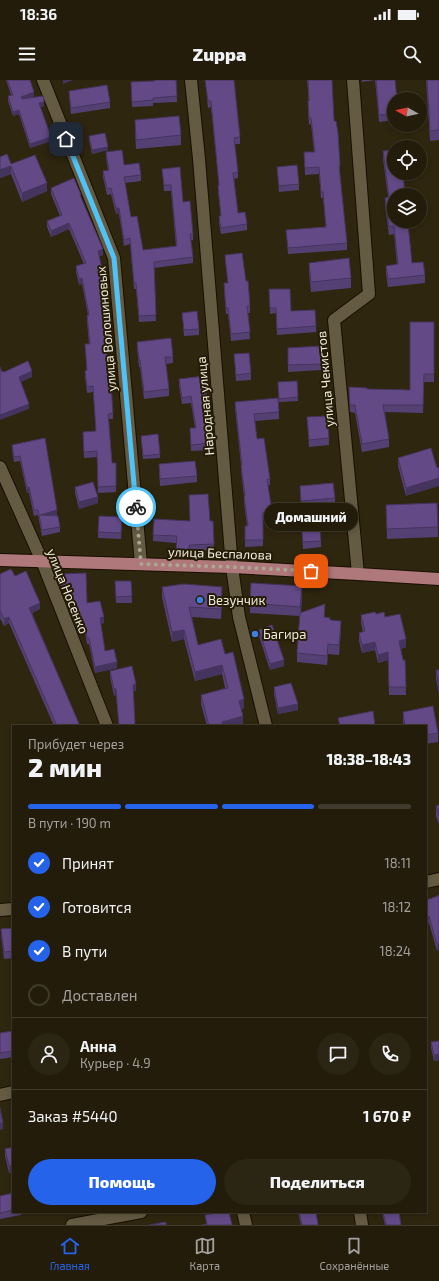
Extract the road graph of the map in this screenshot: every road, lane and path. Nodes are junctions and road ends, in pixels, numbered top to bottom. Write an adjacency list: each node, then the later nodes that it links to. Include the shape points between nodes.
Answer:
1 (43, 80): 7 (street, улица Волошиновых, via 114,258)
2 (191, 80): 8 (street, Народная улица, via 200,159)
3 (354, 80): 9 (street, улица Чекистов, via 369,294 334,320)
4 (0, 467): 6 (street, улица Носенко)
5 (0, 560): 6 (main road, улица Беспалова)
6 (42, 561): 7 (main road, улица Беспалова); 11 (street, улица Носенко)
7 (141, 564): 8 (main road, улица Беспалова)
8 (232, 567): 9 (main road, улица Беспалова); 12 (street, Народная улица, via 239,616)
9 (358, 574): 10 (main road, улица Беспалова)
10 (439, 579)
11 (107, 725)
12 (266, 725)
13 (439, 879): 14 (street)
14 (427, 882)
15 (12, 909): 16 (street)
16 (0, 910)
17 (12, 1092): 18 (street)
18 (0, 1095)
19 (136, 1213): 22 (street)
20 (243, 1213): 23 (street)
21 (360, 1213): 24 (street)
22 (72, 1225)
23 (246, 1225)
24 (362, 1225)

